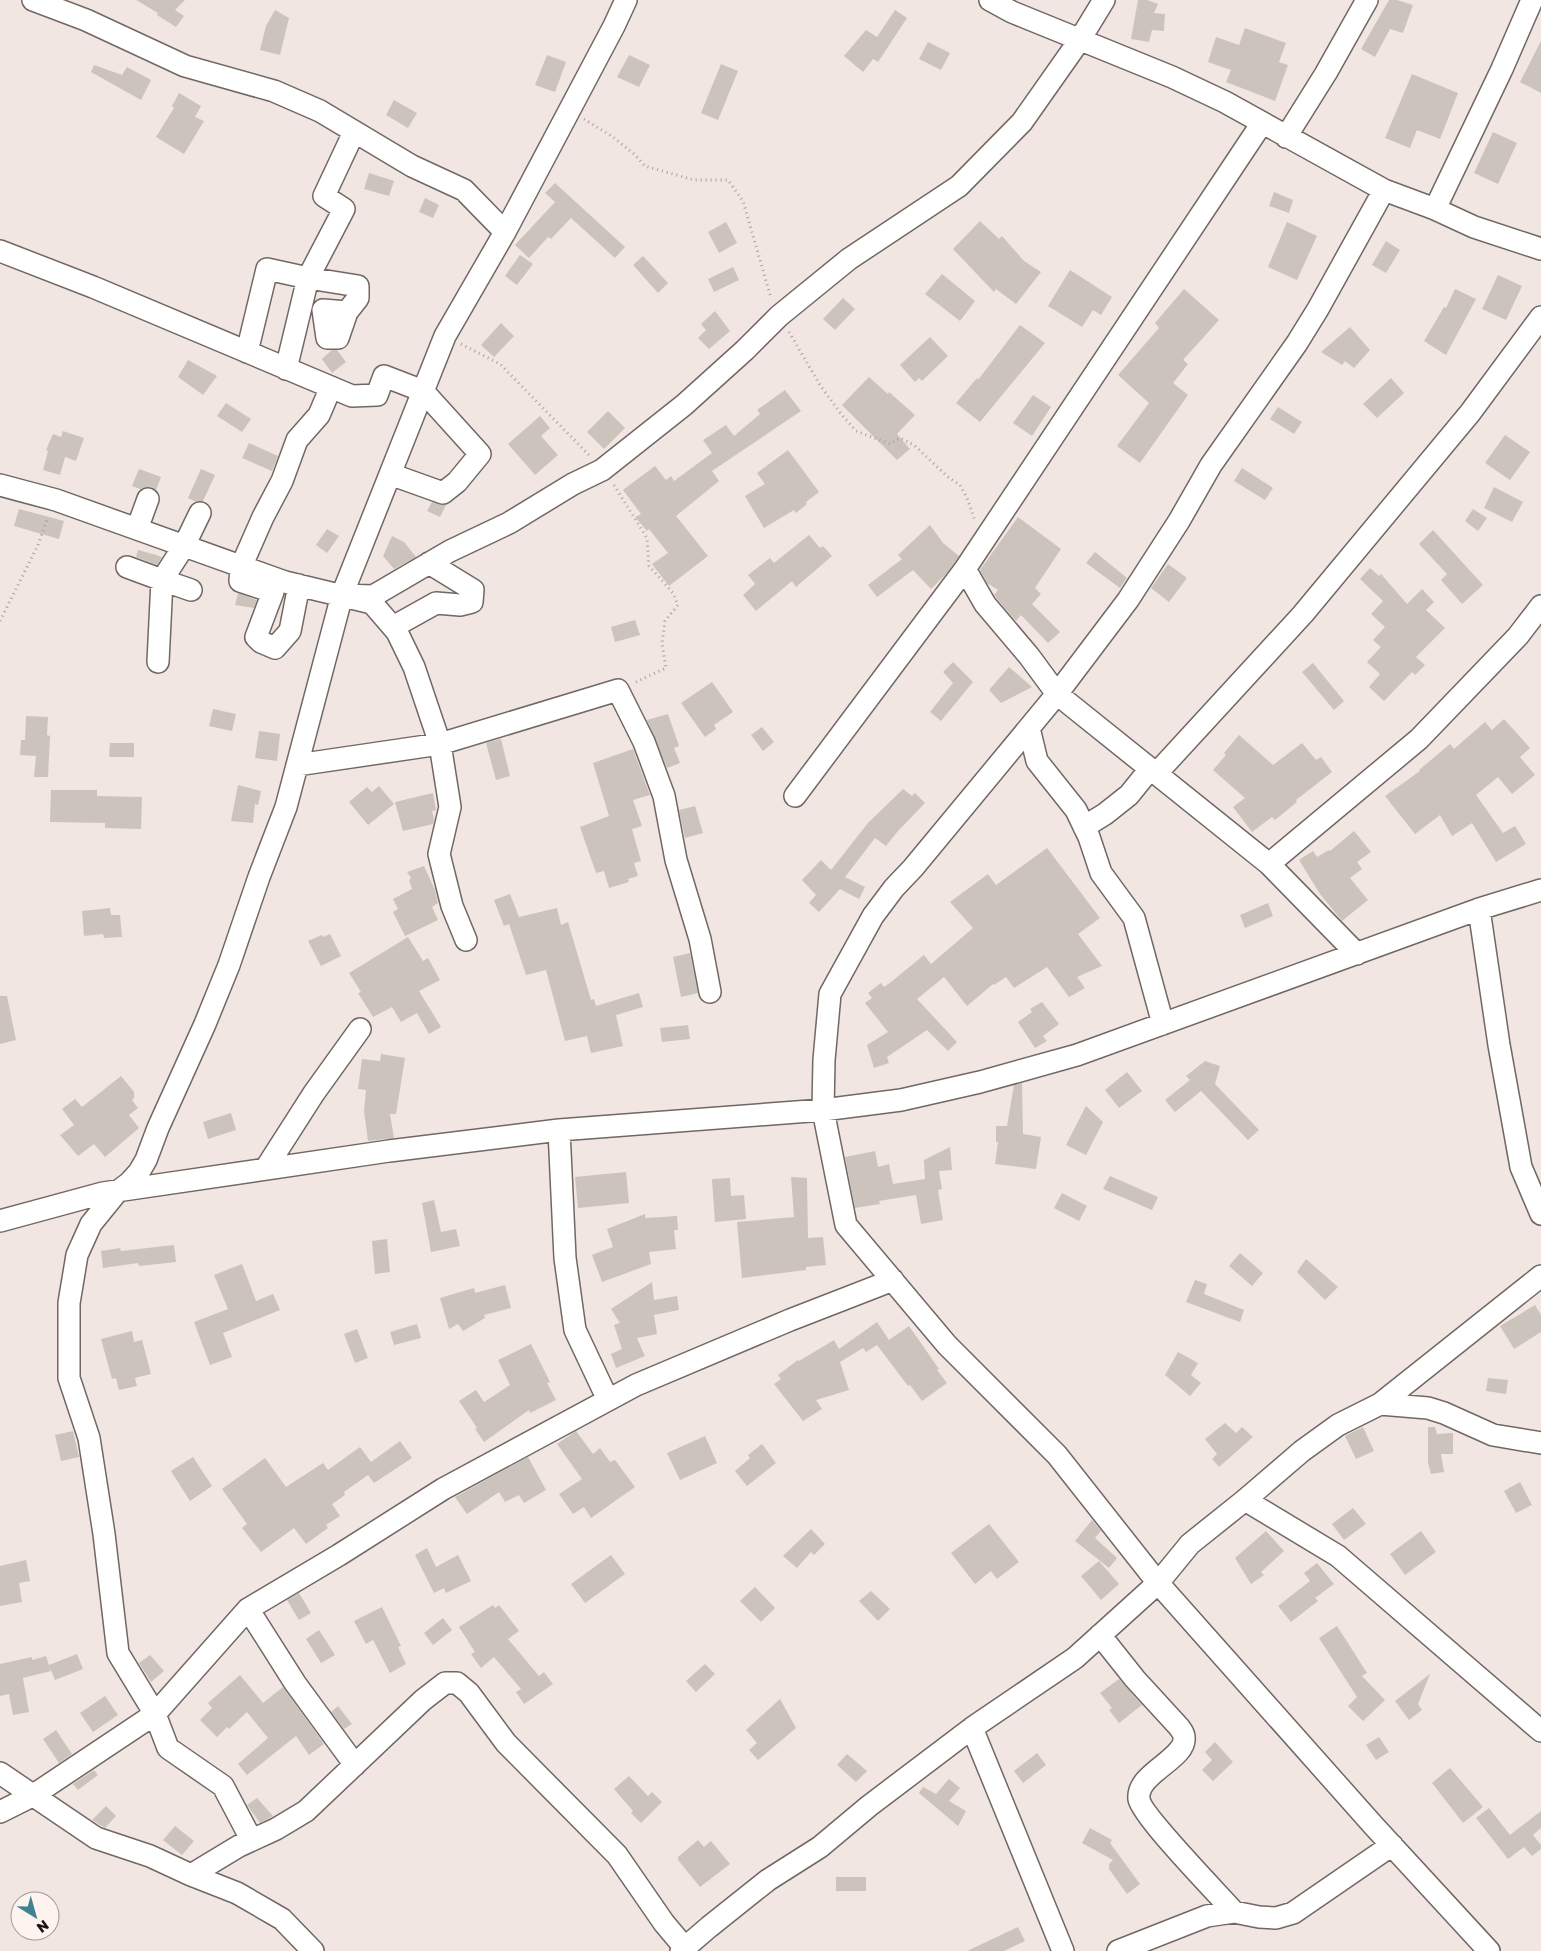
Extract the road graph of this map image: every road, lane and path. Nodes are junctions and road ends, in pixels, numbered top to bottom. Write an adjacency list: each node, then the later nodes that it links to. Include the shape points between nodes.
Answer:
1 (33, 0): 9 (street, via 86,20 185,66 274,91 320,111)
2 (626, 0): 13 (street)
3 (990, 0): 7 (street)
4 (1104, 0): 7 (street)
5 (1367, 0): 10 (street)
6 (1532, 0): 12 (street)
7 (1079, 41): 8 (street, via 1172,77); 24 (street, via 1022,122 960,186 849,259 779,316 684,405)
8 (1262, 123): 10 (street); 35 (street)
9 (354, 132): 13 (street, via 412,166 464,190); 16 (street, via 324,196 344,209)
10 (1286, 137): 11 (street)
11 (1384, 190): 12 (street); 45 (street, via 1297,343 1211,465 1128,600)
12 (1435, 209): 14 (street, via 1474,227)
13 (505, 232): 19 (street)
14 (1541, 248)
15 (0, 251): 20 (street)
16 (308, 278): 17 (street, via 358,286 358,298); 20 (street, via 267,270); 21 (street)
17 (347, 312)
18 (1541, 317): 49 (street, via 1470,413 1303,614)
19 (444, 336): 23 (street); 24 (path, via 500,364)
20 (247, 352): 21 (street)
21 (286, 369): 22 (street)
22 (331, 387): 23 (street, via 352,396 377,396 384,376); 34 (street, via 319,415 297,440 282,481)
23 (423, 391): 25 (street); 25 (street, via 480,454 457,482 443,493)
24 (602, 470): 32 (street, via 509,523); 44 (path, via 647,538 649,566 673,593 678,605 665,621 662,644 666,668)
25 (390, 474): 39 (street)
26 (0, 485): 28 (street)
27 (148, 499): 30 (street)
28 (56, 500): 30 (street); 41 (path, via 38,545)
29 (200, 513): 31 (street)
30 (137, 529): 31 (street)
31 (184, 546): 34 (street); 36 (street)
32 (429, 563): 39 (street, via 373,596); 42 (street, via 473,590 472,602 460,605 436,603)
33 (127, 567): 36 (street)
34 (241, 567): 37 (street); 37 (street, via 240,581 273,592 256,637 275,648 290,631)
35 (965, 569): 45 (street, via 985,604 1030,656); 50 (street)
36 (162, 580): 38 (street); 43 (street)
37 (299, 585): 39 (street)
38 (191, 590)
39 (342, 595): 42 (street, via 372,603); 48 (street)
40 (1541, 606): 52 (street, via 1518,636 1419,739)
41 (0, 621)
42 (393, 627): 47 (street, via 414,667)
43 (158, 662)
44 (618, 690): 47 (street); 57 (street, via 644,742 664,796 676,860 700,939)
45 (1057, 694): 46 (street); 49 (street)
46 (1029, 728): 51 (street, via 1037,761 1076,810); 60 (street, via 894,888 861,936 830,994)
47 (440, 744): 48 (street); 55 (street, via 450,807 439,854 452,906)
48 (297, 765): 63 (street, via 283,816 205,1024 146,1160 139,1172)
49 (1153, 772): 51 (street, via 1129,795); 52 (street)
50 (795, 796)
51 (1084, 827): 58 (street, via 1102,873 1134,918)
52 (1269, 864): 56 (street)
53 (1541, 890): 54 (street)
54 (1479, 909): 56 (street); 64 (street, via 1521,1167)
55 (466, 940)
56 (1356, 954): 58 (street)
57 (710, 992)
58 (1163, 1024): 60 (street, via 1077,1055 980,1082 901,1100)
59 (360, 1029): 62 (street)
60 (823, 1110): 61 (street); 67 (street, via 846,1225)
61 (559, 1130): 62 (street); 68 (street, via 565,1258 575,1330)
62 (266, 1168): 63 (street)
63 (117, 1192): 65 (street); 75 (street, via 91,1224 76,1255 69,1303 70,1378 89,1438 118,1653)
64 (1541, 1214)
65 (0, 1221)
66 (1541, 1276): 69 (street)
67 (893, 1280): 68 (street, via 636,1384); 72 (street, via 947,1345 1057,1455)
68 (608, 1400): 73 (street, via 443,1489)
69 (1380, 1404): 70 (street, via 1428,1408 1493,1435); 71 (street, via 1338,1425)
70 (1541, 1444)
71 (1245, 1500): 72 (street, via 1190,1544); 77 (street, via 1338,1556)
72 (1158, 1583): 74 (street); 83 (street)
73 (248, 1609): 75 (street); 78 (street, via 295,1683)
74 (1100, 1635): 76 (street, via 1075,1658); 85 (street, via 1185,1735 1184,1744 1177,1753 1142,1785 1139,1800 1161,1831)
75 (155, 1714): 80 (street); 82 (street, via 168,1748 223,1786)
76 (972, 1728): 86 (street, via 820,1847 749,1894); 88 (street)
77 (1541, 1731)
78 (355, 1765): 82 (street, via 306,1811); 86 (street, via 423,1700 445,1683 457,1683 469,1693 506,1743 617,1855)
79 (0, 1773): 80 (street)
80 (32, 1796): 81 (street); 84 (street, via 96,1838 143,1853)
81 (0, 1812)
82 (252, 1839): 84 (street)
83 (1392, 1845): 85 (street, via 1293,1913 1268,1918); 90 (street)
84 (191, 1875): 87 (street, via 237,1893 282,1919)
85 (1234, 1912): 89 (street, via 1207,1916)
86 (683, 1950)
87 (313, 1951)
88 (1063, 1951)
89 (1118, 1951)
90 (1489, 1951)

